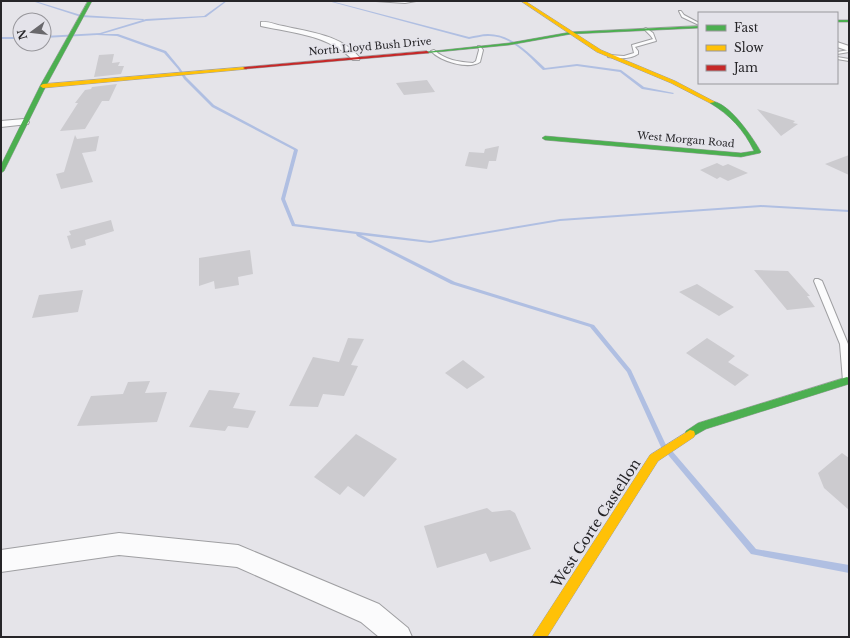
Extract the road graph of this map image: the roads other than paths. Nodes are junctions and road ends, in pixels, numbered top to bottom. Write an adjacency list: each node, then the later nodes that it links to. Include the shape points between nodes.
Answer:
1 (90, 1): 22 (street)
2 (378, 1): 3 (lane)
3 (414, 1)
4 (523, 1): 12 (street, West Morgan Road)
5 (680, 12): 9 (lane)
6 (849, 20): 7 (street)
7 (838, 21)
8 (264, 24): 19 (street, via 334,42 351,51)
9 (698, 24)
10 (698, 25): 11 (street, North Lloyd Bush Drive)
11 (646, 29): 12 (street, North Lloyd Bush Drive); 18 (lane, via 655,40 633,46 636,54 624,57)
12 (571, 33): 14 (street, North Lloyd Bush Drive); 18 (street, West Morgan Road)
13 (838, 44): 15 (street)
14 (479, 47): 16 (street, North Lloyd Bush Drive); 16 (lane, via 481,50 478,62 474,64 446,60)
15 (849, 50): 17 (lane)
16 (433, 51): 19 (street, North Lloyd Bush Drive)
17 (838, 53)
18 (608, 56): 25 (street, West Morgan Road, via 683,86 722,109 748,132 758,152 741,155)
19 (356, 58): 22 (street, North Lloyd Bush Drive)
20 (838, 58): 21 (lane)
21 (849, 60)
22 (42, 86): 23 (street)
23 (24, 122): 24 (street); 26 (street)
24 (1, 124)
25 (545, 138)
26 (2, 167)
27 (818, 281): 28 (lane, via 844,344)
28 (847, 381): 31 (street, West Corte Castellon, via 702,426 654,458)
29 (1, 561): 30 (street, via 119,544 238,556 370,613)
30 (399, 637)
31 (539, 637)

